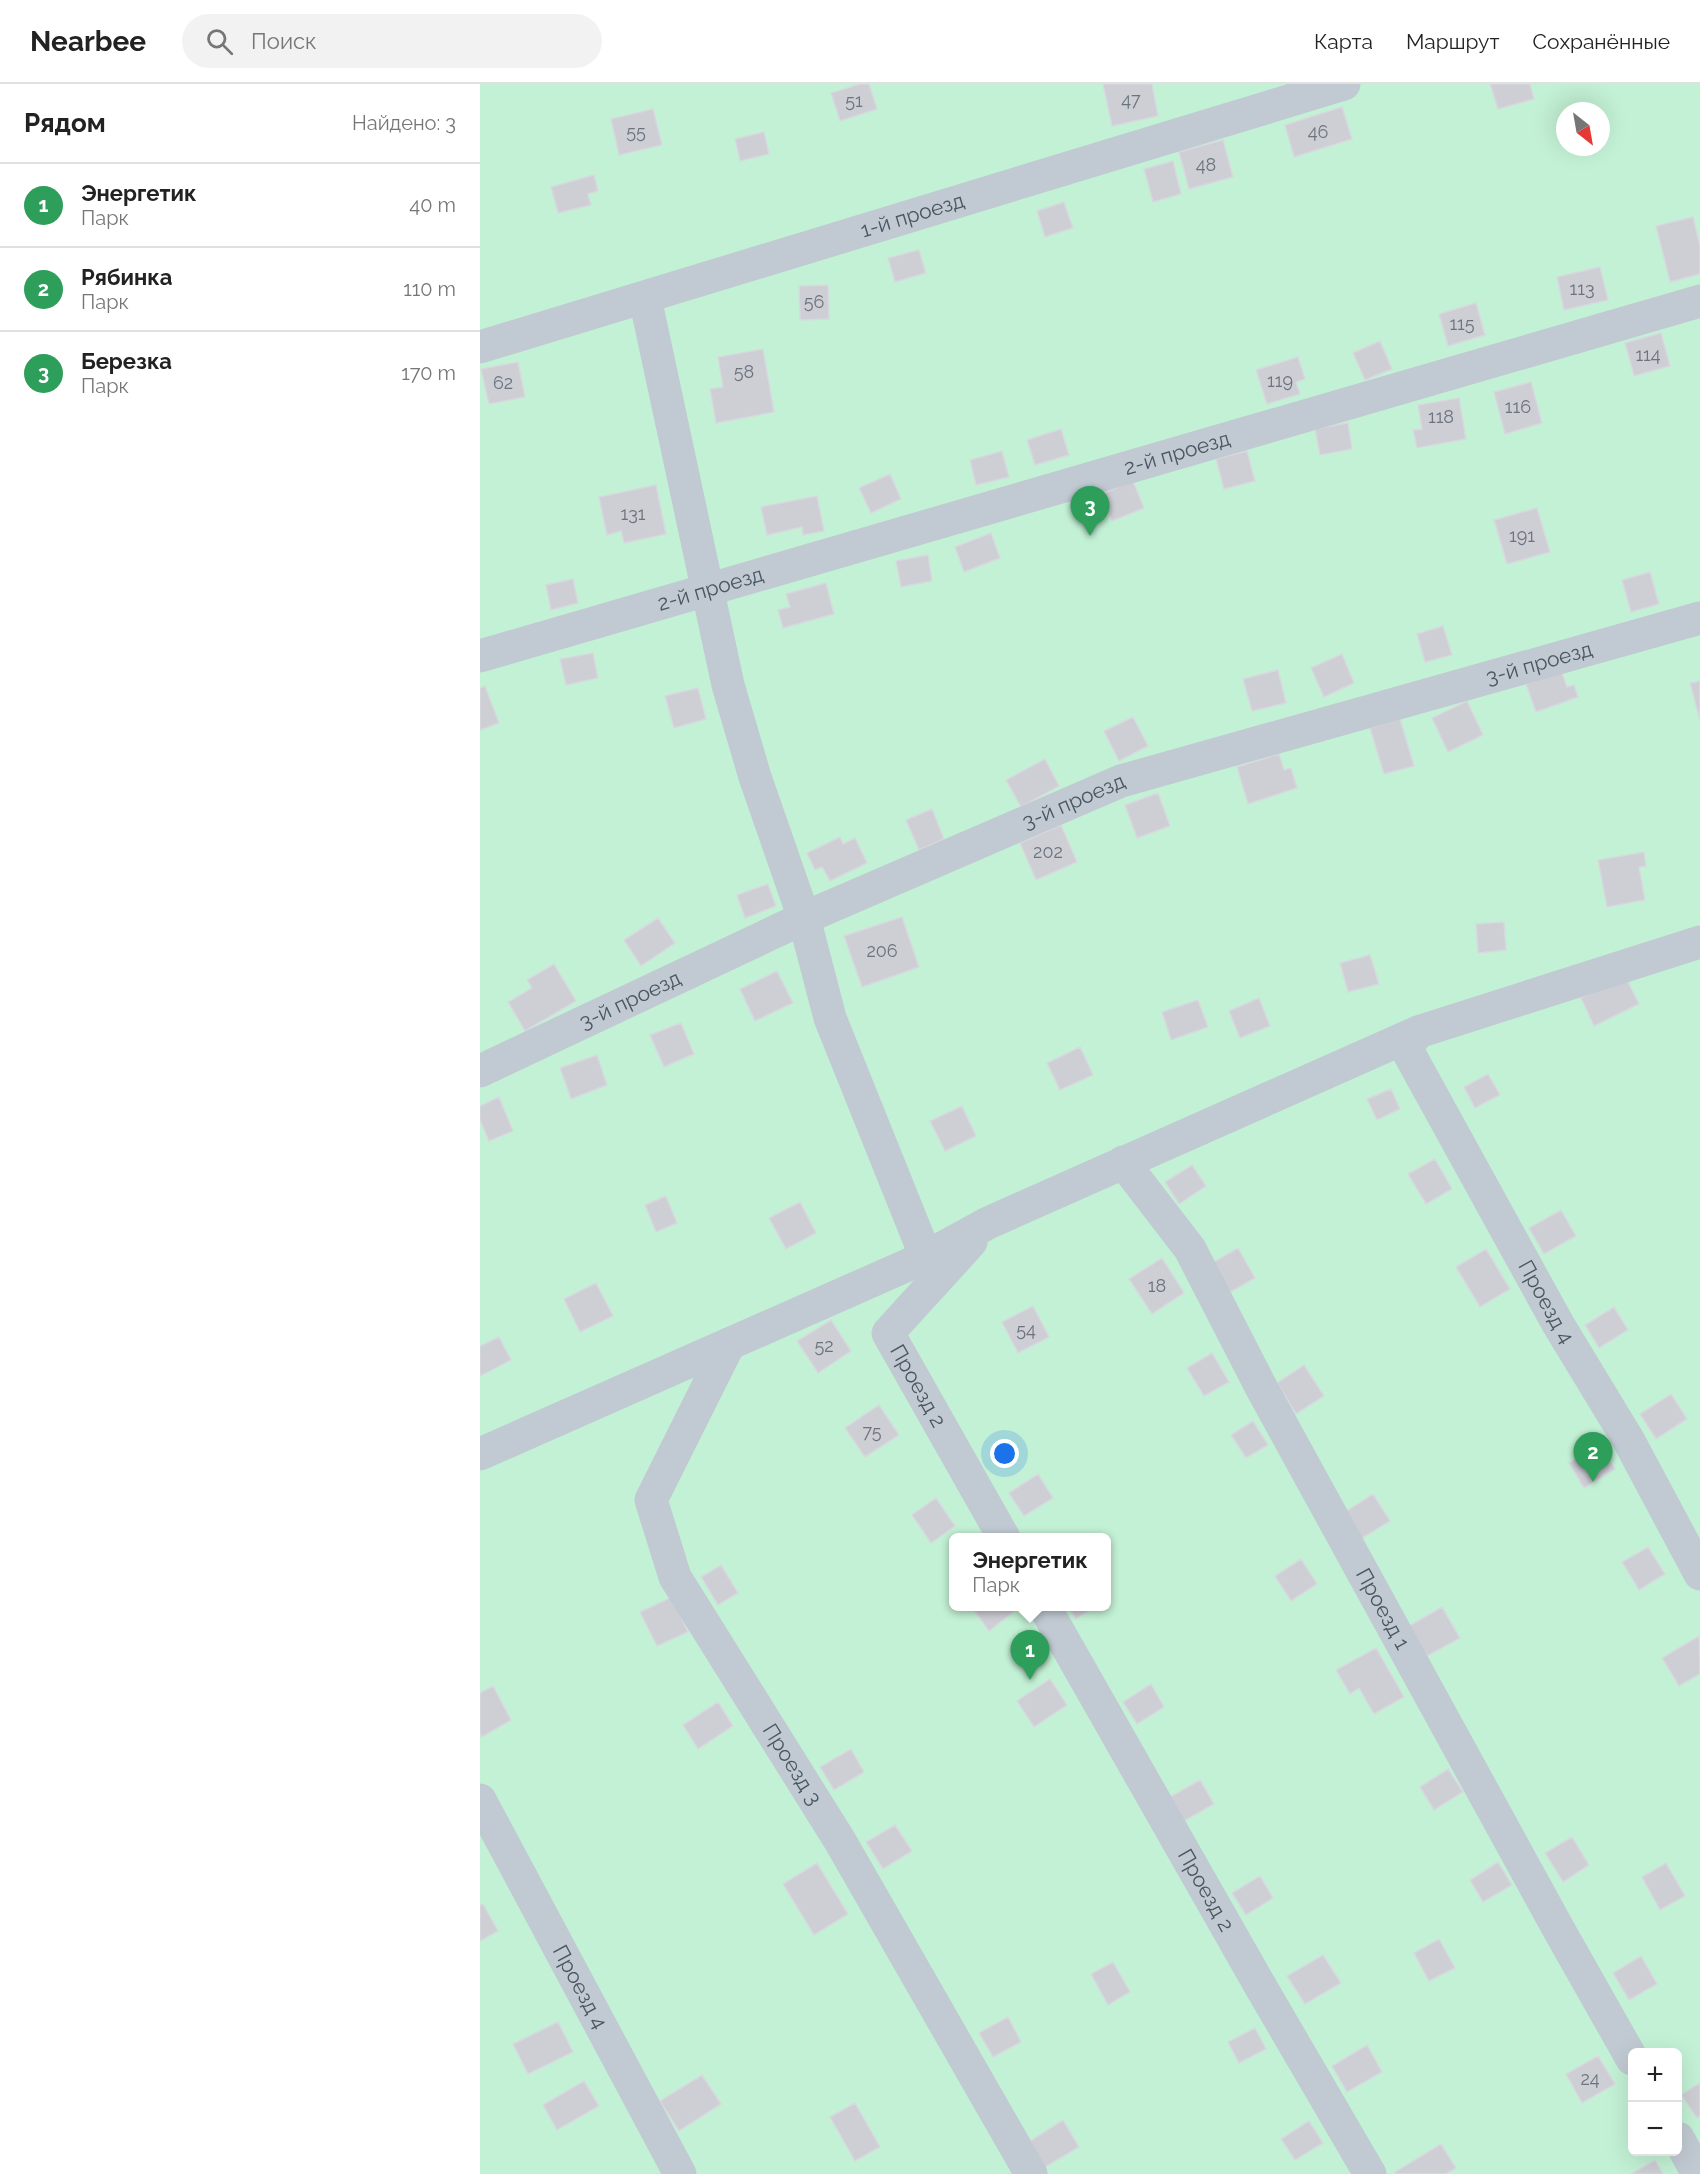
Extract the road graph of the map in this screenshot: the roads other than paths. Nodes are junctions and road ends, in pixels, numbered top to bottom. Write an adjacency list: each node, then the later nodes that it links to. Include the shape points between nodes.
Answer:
1 (1344, 84): 2 (street, 1-й проезд)
2 (645, 298): 4 (street, 1-й проезд); 5 (street)
3 (1700, 301): 5 (street, 2-й проезд)
4 (480, 347)
5 (707, 590): 7 (street, 2-й проезд); 8 (street, via 728,685 755,777)
6 (1700, 618): 8 (street, 3-й проезд, via 1121,782)
7 (480, 656)
8 (804, 918): 11 (street, 3-й проезд); 14 (street, via 830,1018)
9 (1700, 942): 10 (street)
10 (1418, 1032): 12 (street); 18 (street, Проезд 4, via 1406,1048)
11 (480, 1071)
12 (1123, 1162): 13 (street); 21 (street, Проезд 1, via 1190,1249 1290,1439)
13 (988, 1222): 14 (street); 17 (street, Проезд 2, via 888,1333)
14 (926, 1257): 15 (street)
15 (729, 1344): 16 (street); 24 (street, Проезд 3, via 651,1500 675,1577 840,1841)
16 (480, 1454)
17 (1001, 1533)
18 (1700, 1574)
19 (1047, 1611): 25 (street, Проезд 2)
20 (480, 1800): 23 (street, Проезд 4)
21 (1628, 2052)
22 (1682, 2147): 26 (street)
23 (680, 2174)
24 (1031, 2174)
25 (1370, 2174)
26 (1698, 2174)

